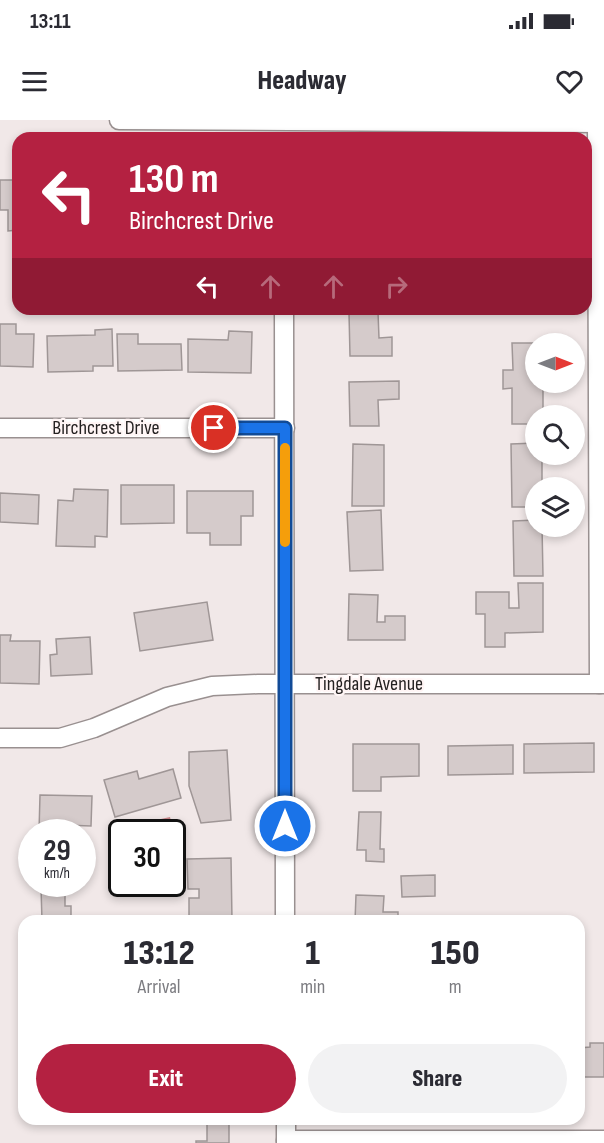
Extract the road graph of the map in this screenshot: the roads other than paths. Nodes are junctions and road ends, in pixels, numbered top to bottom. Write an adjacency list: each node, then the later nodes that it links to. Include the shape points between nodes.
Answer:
1 (119, 120): 2 (street)
2 (283, 120): 3 (street)
3 (601, 123): 8 (street)
4 (284, 315): 6 (street)
5 (0, 428): 6 (street, Birchcrest Drive)
6 (285, 428): 7 (street)
7 (285, 684): 8 (street, Tingdale Avenue); 9 (street, Tingdale Avenue, via 212,686 167,697 60,738); 10 (street)
8 (601, 684)
9 (0, 738)
10 (285, 915)
11 (286, 1125): 13 (street)
12 (604, 1140): 13 (street)
13 (286, 1141)

